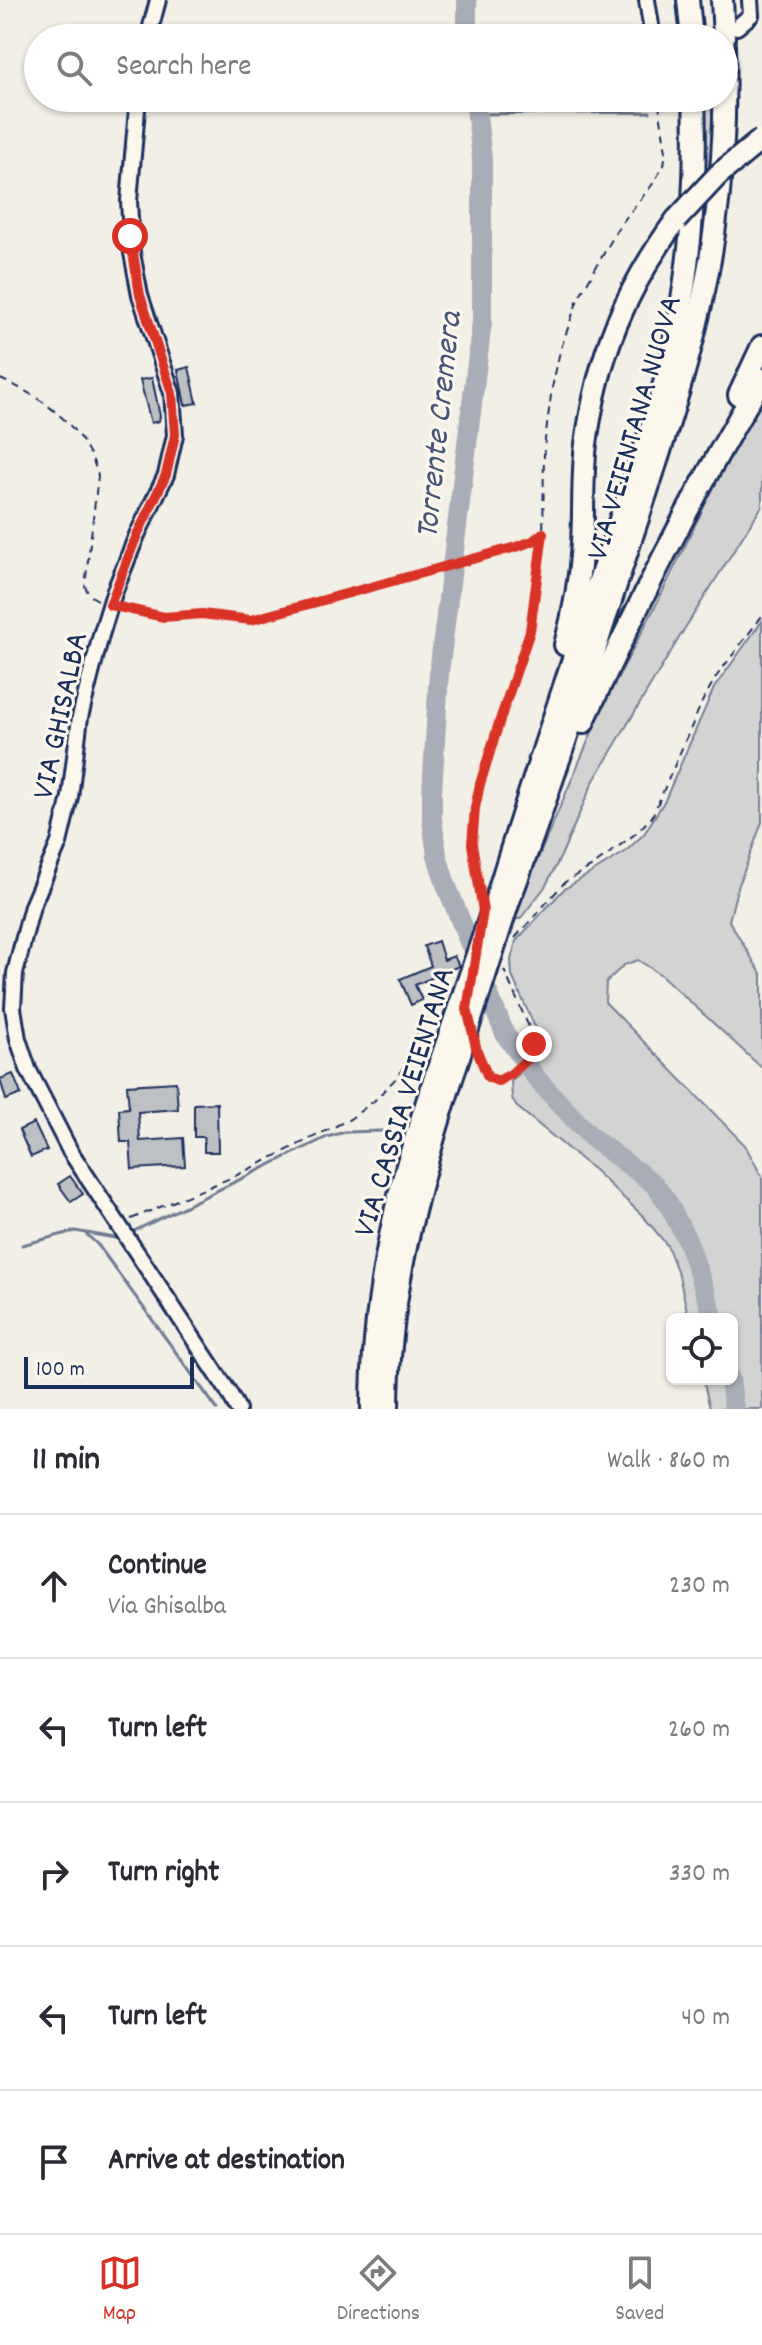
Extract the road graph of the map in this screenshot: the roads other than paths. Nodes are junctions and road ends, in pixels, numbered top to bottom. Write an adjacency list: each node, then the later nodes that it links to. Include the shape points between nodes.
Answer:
1 (158, 0): 6 (street)
2 (647, 0): 7 (street)
3 (688, 0): 8 (highway)
4 (722, 0): 9 (highway)
5 (750, 0): 10 (street, via 751,15)
6 (152, 24)
7 (651, 24)
8 (691, 24)
9 (729, 24)
10 (738, 27)
11 (137, 112): 22 (street, VIA GHISALBA, via 129,201 132,253 172,393 175,435 166,475 110,605 80,717 59,843 32,906 12,991 18,1039 34,1084 70,1151)
12 (695, 112): 19 (highway, via 686,278 659,402)
13 (723, 112): 18 (highway, VIA VEIENTANA NUOVA, via 714,236 691,345)
14 (762, 139): 19 (highway, bridge, via 676,220 622,309 600,368 586,446 582,543 571,623)
15 (762, 346): 17 (highway)
16 (762, 379): 17 (highway)
17 (716, 455): 18 (highway, via 626,629)
18 (542, 814): 20 (highway, VIA CASSIA VEIENTANA)
19 (521, 816): 20 (highway, VIA CASSIA VEIENTANA)
20 (495, 901): 21 (highway, VIA CASSIA VEIENTANA, bridge)
21 (441, 1087): 23 (highway, VIA CASSIA VEIENTANA, via 400,1190 375,1335); 24 (highway, VIA CASSIA VEIENTANA, via 402,1263)
22 (238, 1409)
23 (372, 1409)
24 (388, 1409)

